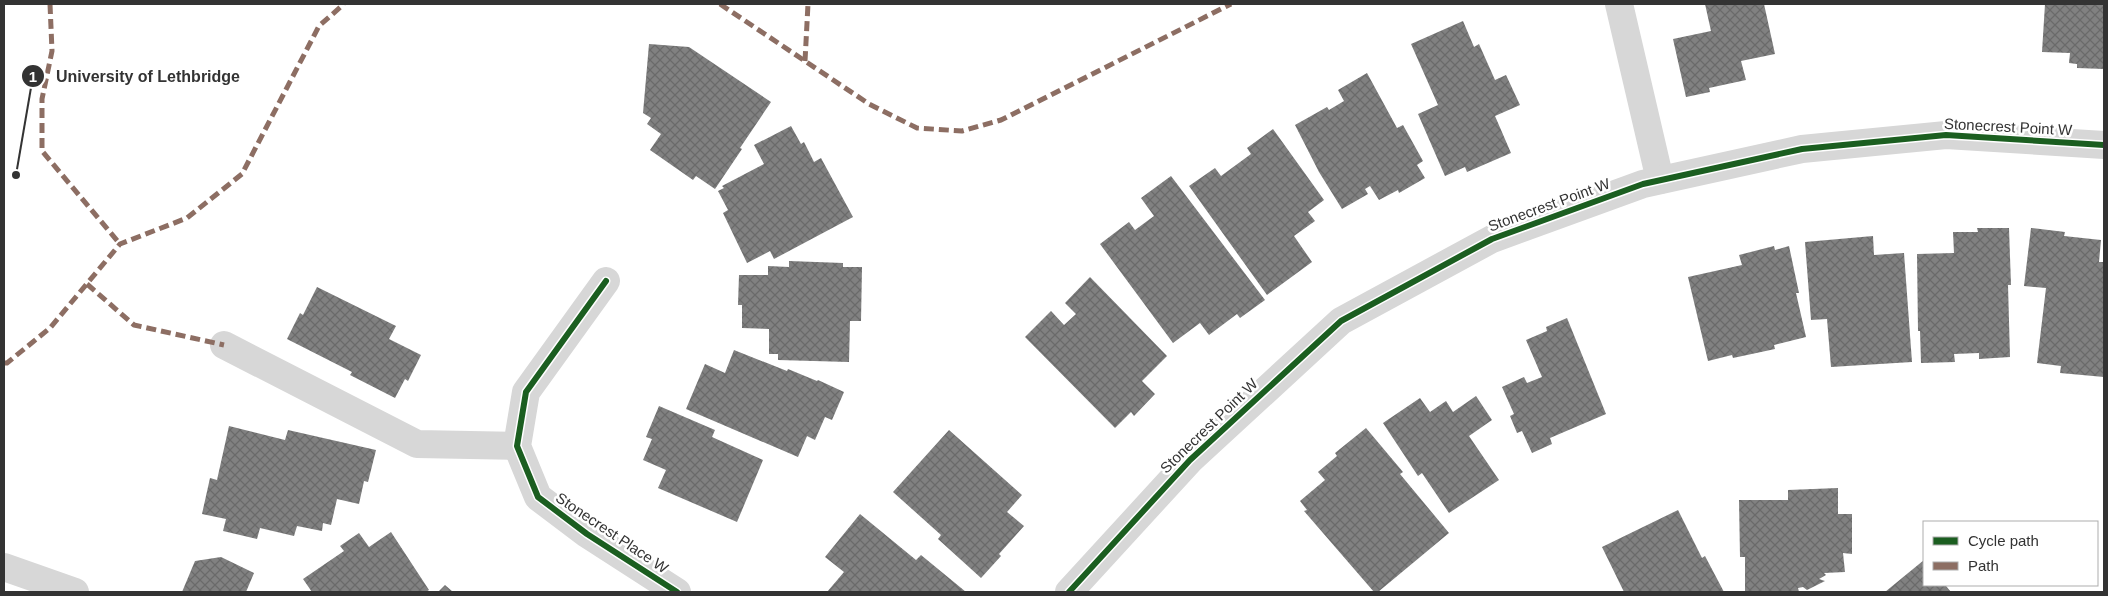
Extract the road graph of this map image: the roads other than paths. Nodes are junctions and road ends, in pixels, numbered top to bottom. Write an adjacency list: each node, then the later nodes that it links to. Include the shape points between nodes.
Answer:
1 (1619, 4): 3 (street)
2 (2104, 145): 3 (street, Stonecrest Point W, via 1946,135 1802,149)
3 (1660, 180): 10 (street, Stonecrest Point W, via 1492,239 1341,321 1190,460)
4 (606, 281): 6 (street, via 526,392)
5 (224, 345): 6 (street, via 417,444)
6 (517, 446): 9 (street, Stonecrest Place W, via 538,497 587,534)
7 (4, 567): 8 (street)
8 (75, 592)
9 (677, 592)
10 (1069, 592)

